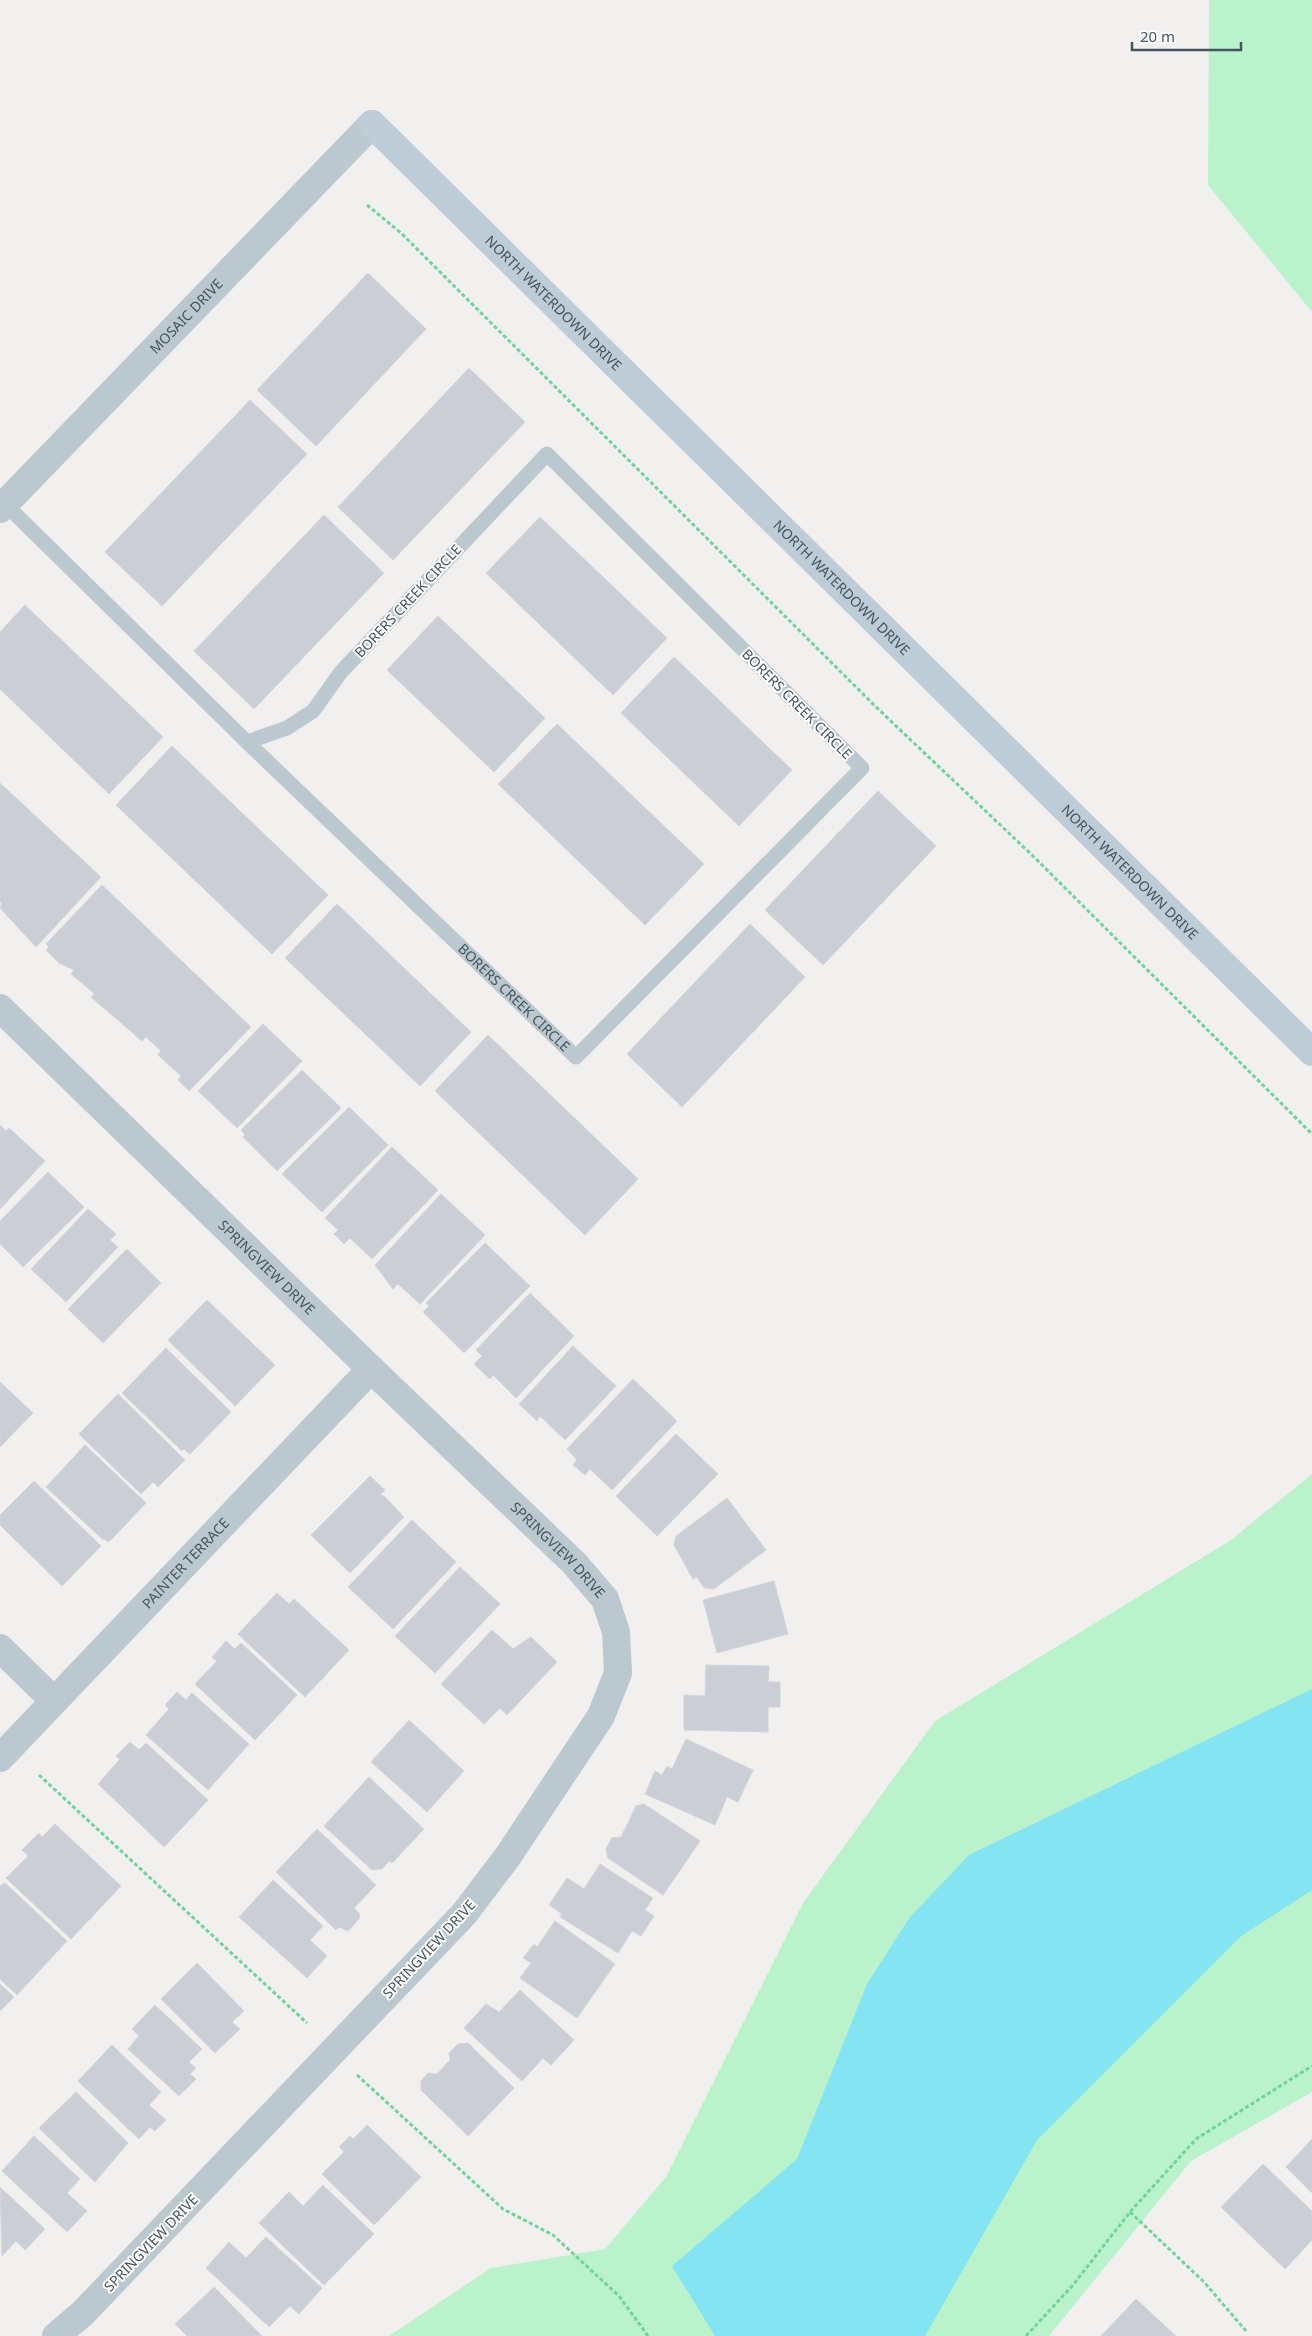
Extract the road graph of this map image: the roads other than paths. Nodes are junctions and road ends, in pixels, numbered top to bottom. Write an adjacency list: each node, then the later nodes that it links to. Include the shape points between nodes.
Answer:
1 (372, 124): 2 (street, MOSAIC DRIVE); 5 (main road, NORTH WATERDOWN DRIVE)
2 (3, 506): 3 (lane, BORERS CREEK CIRCLE)
3 (247, 742): 3 (lane, BORERS CREEK CIRCLE, via 576,1058 862,768 547,454 340,672 313,711 287,728)
4 (0, 1008): 6 (street, SPRINGVIEW DRIVE)
5 (1312, 1052)
6 (371, 1369): 8 (street, PAINTER TERRACE); 10 (street, SPRINGVIEW DRIVE, via 574,1563 605,1599 616,1632 618,1672 601,1716 508,1856 464,1914 83,2313)
7 (0, 1648): 8 (street)
8 (54, 1701): 9 (street, PAINTER TERRACE)
9 (0, 1758)
10 (56, 2336)

